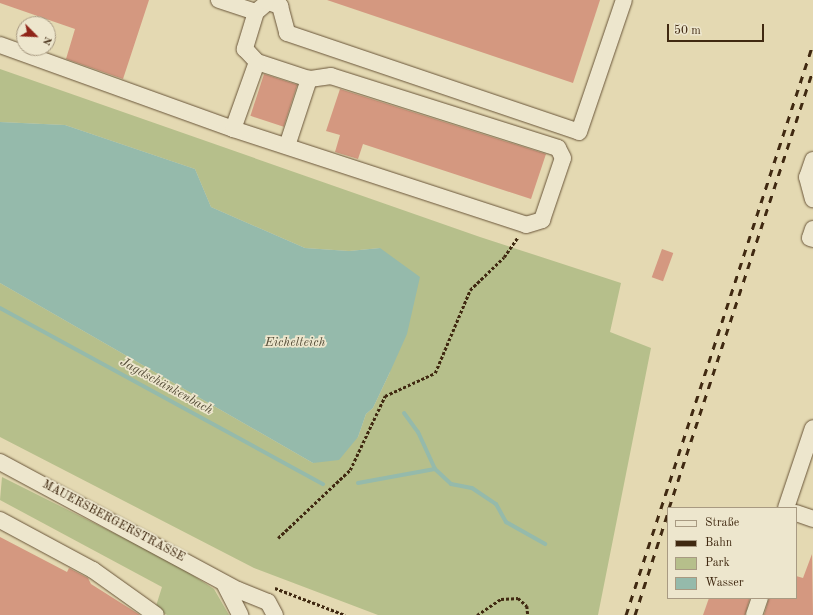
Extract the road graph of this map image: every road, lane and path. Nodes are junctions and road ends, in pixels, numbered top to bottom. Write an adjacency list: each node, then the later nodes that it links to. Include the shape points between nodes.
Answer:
1 (219, 0): 3 (street)
2 (624, 0): 3 (street, via 579,132 288,34 280,6 268,2)
3 (256, 12): 5 (street, via 245,49)
4 (0, 45): 7 (street)
5 (257, 62): 6 (street); 7 (street)
6 (310, 79): 8 (street); 11 (street, via 331,76 558,148 563,158 542,220)
7 (233, 128): 8 (street)
8 (287, 146): 11 (street)
9 (813, 160): 10 (street, via 808,177)
10 (813, 199)
11 (526, 225): 20 (path, via 504,257 470,290 435,373 385,396 350,470)
12 (813, 229): 13 (street, via 810,238)
13 (813, 239)
14 (813, 428): 16 (street)
15 (1, 465): 21 (street, MAUERSBERGERSTRASSE)
16 (786, 507)
17 (797, 513): 18 (street)
18 (813, 519)
19 (0, 520): 24 (street, via 93,570)
20 (278, 538)
21 (224, 583): 25 (street); 26 (street, MAUERSBERGERSTRASSE, via 268,602)
22 (267, 586): 27 (path)
23 (760, 599): 30 (street)
24 (156, 615)
25 (240, 615)
26 (275, 615)
27 (345, 615)
28 (477, 615): 29 (path, via 501,599 518,598 527,606)
29 (528, 615)
30 (754, 615)

